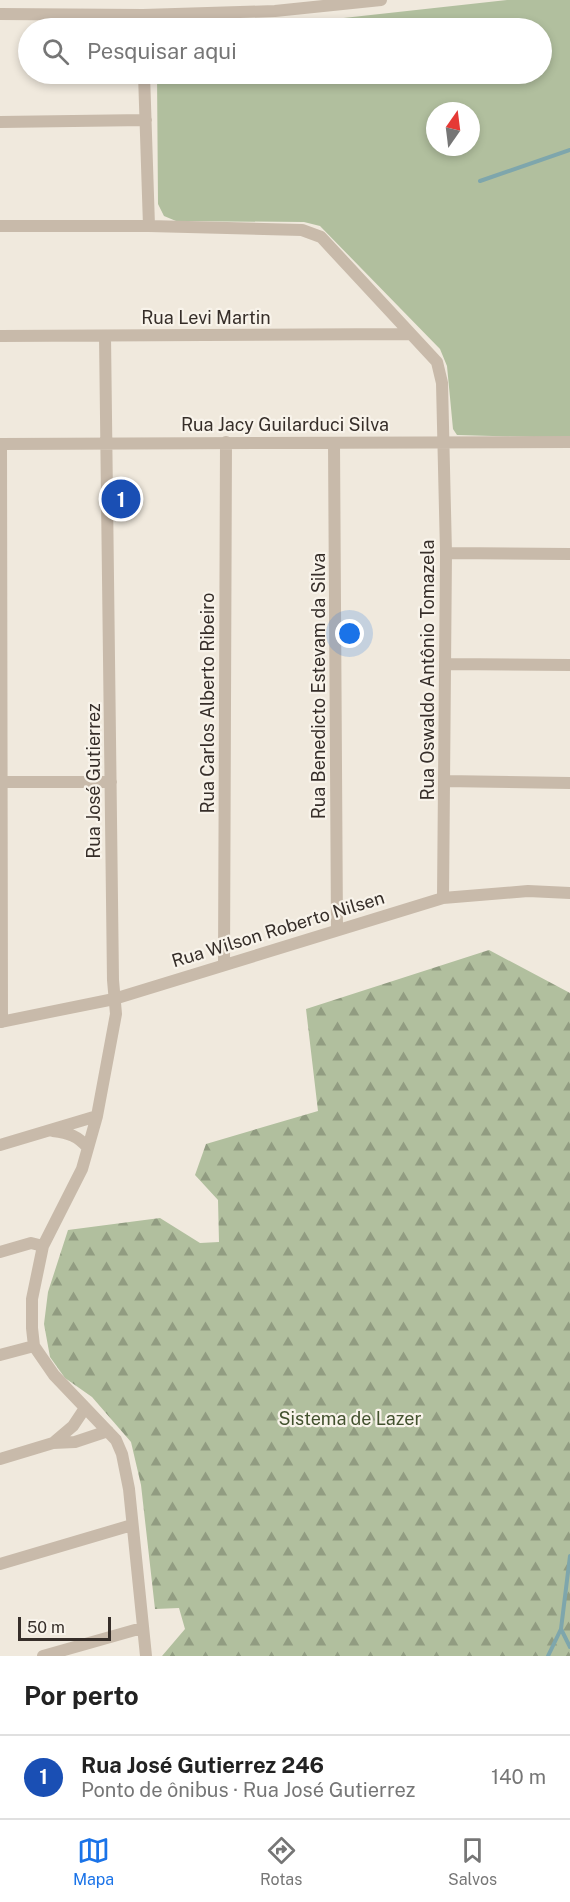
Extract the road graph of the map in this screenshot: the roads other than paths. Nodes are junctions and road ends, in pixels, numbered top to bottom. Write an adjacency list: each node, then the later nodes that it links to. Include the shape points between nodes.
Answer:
1 (381, 0): 2 (street)
2 (275, 6): 4 (street)
3 (0, 14): 4 (street)
4 (142, 15): 5 (street)
5 (142, 18)
6 (144, 84): 7 (street)
7 (146, 120): 8 (street); 10 (street)
8 (0, 122)
9 (0, 226): 10 (street, Rua Oswaldo Antônio Tomazela)
10 (149, 226): 11 (street, Rua Oswaldo Antônio Tomazela, via 302,230 321,237)
11 (411, 334): 13 (street, Rua Levi Martin); 14 (street, Rua Oswaldo Antônio Tomazela, via 437,362 442,383)
12 (0, 336): 13 (street, Rua Levi Martin)
13 (105, 336): 19 (street, Rua José Gutierrez)
14 (444, 441): 16 (street, Rua Jacy Guilarduci Silva); 17 (street, Rua Jacy Guilarduci Silva); 20 (street, Rua Oswaldo Antônio Tomazela)
15 (226, 442): 16 (street, Rua Jacy Guilarduci Silva); 19 (street, Rua Jacy Guilarduci Silva); 31 (street, Rua Carlos Alberto Ribeiro)
16 (334, 442): 30 (street, Rua Benedicto Estevam da Silva)
17 (570, 442)
18 (0, 444): 19 (street, Rua Jacy Guilarduci Silva); 24 (street)
19 (108, 444): 25 (street, Rua José Gutierrez)
20 (446, 553): 21 (street); 22 (street, Rua Oswaldo Antônio Tomazela)
21 (570, 554)
22 (445, 664): 23 (street); 26 (street, Rua Oswaldo Antônio Tomazela)
23 (570, 664)
24 (1, 782): 25 (street); 33 (street)
25 (111, 782): 32 (street, Rua José Gutierrez)
26 (444, 782): 27 (street); 29 (street, Rua Oswaldo Antônio Tomazela)
27 (570, 783)
28 (570, 892): 29 (street, Rua Wilson Roberto Nilsen)
29 (443, 898): 30 (street, Rua Wilson Roberto Nilsen)
30 (337, 929): 31 (street, Rua Wilson Roberto Nilsen)
31 (224, 964): 32 (street, Rua Wilson Roberto Nilsen)
32 (114, 999): 33 (street, Rua Wilson Roberto Nilsen); 34 (street, Rua José Gutierrez, via 116,1014)
33 (1, 1022)
34 (97, 1116): 35 (street); 37 (street, Rua José Gutierrez)
35 (49, 1130): 36 (street); 37 (street, via 68,1133)
36 (0, 1145)
37 (88, 1148): 38 (street, Rua José Gutierrez)
38 (43, 1246): 39 (street, via 31,1243); 40 (street, Rua José Gutierrez, via 32,1299)
39 (0, 1252)
40 (34, 1346): 41 (street); 42 (street)
41 (0, 1355)
42 (85, 1408): 43 (street); 44 (street, via 73,1426)
43 (108, 1431): 44 (street, via 75,1442); 46 (street, via 122,1454)
44 (53, 1443): 45 (street)
45 (0, 1459)
46 (132, 1525): 47 (street); 48 (street)
47 (0, 1564)
48 (142, 1628): 49 (street); 50 (street)
49 (44, 1656)
50 (146, 1656)

